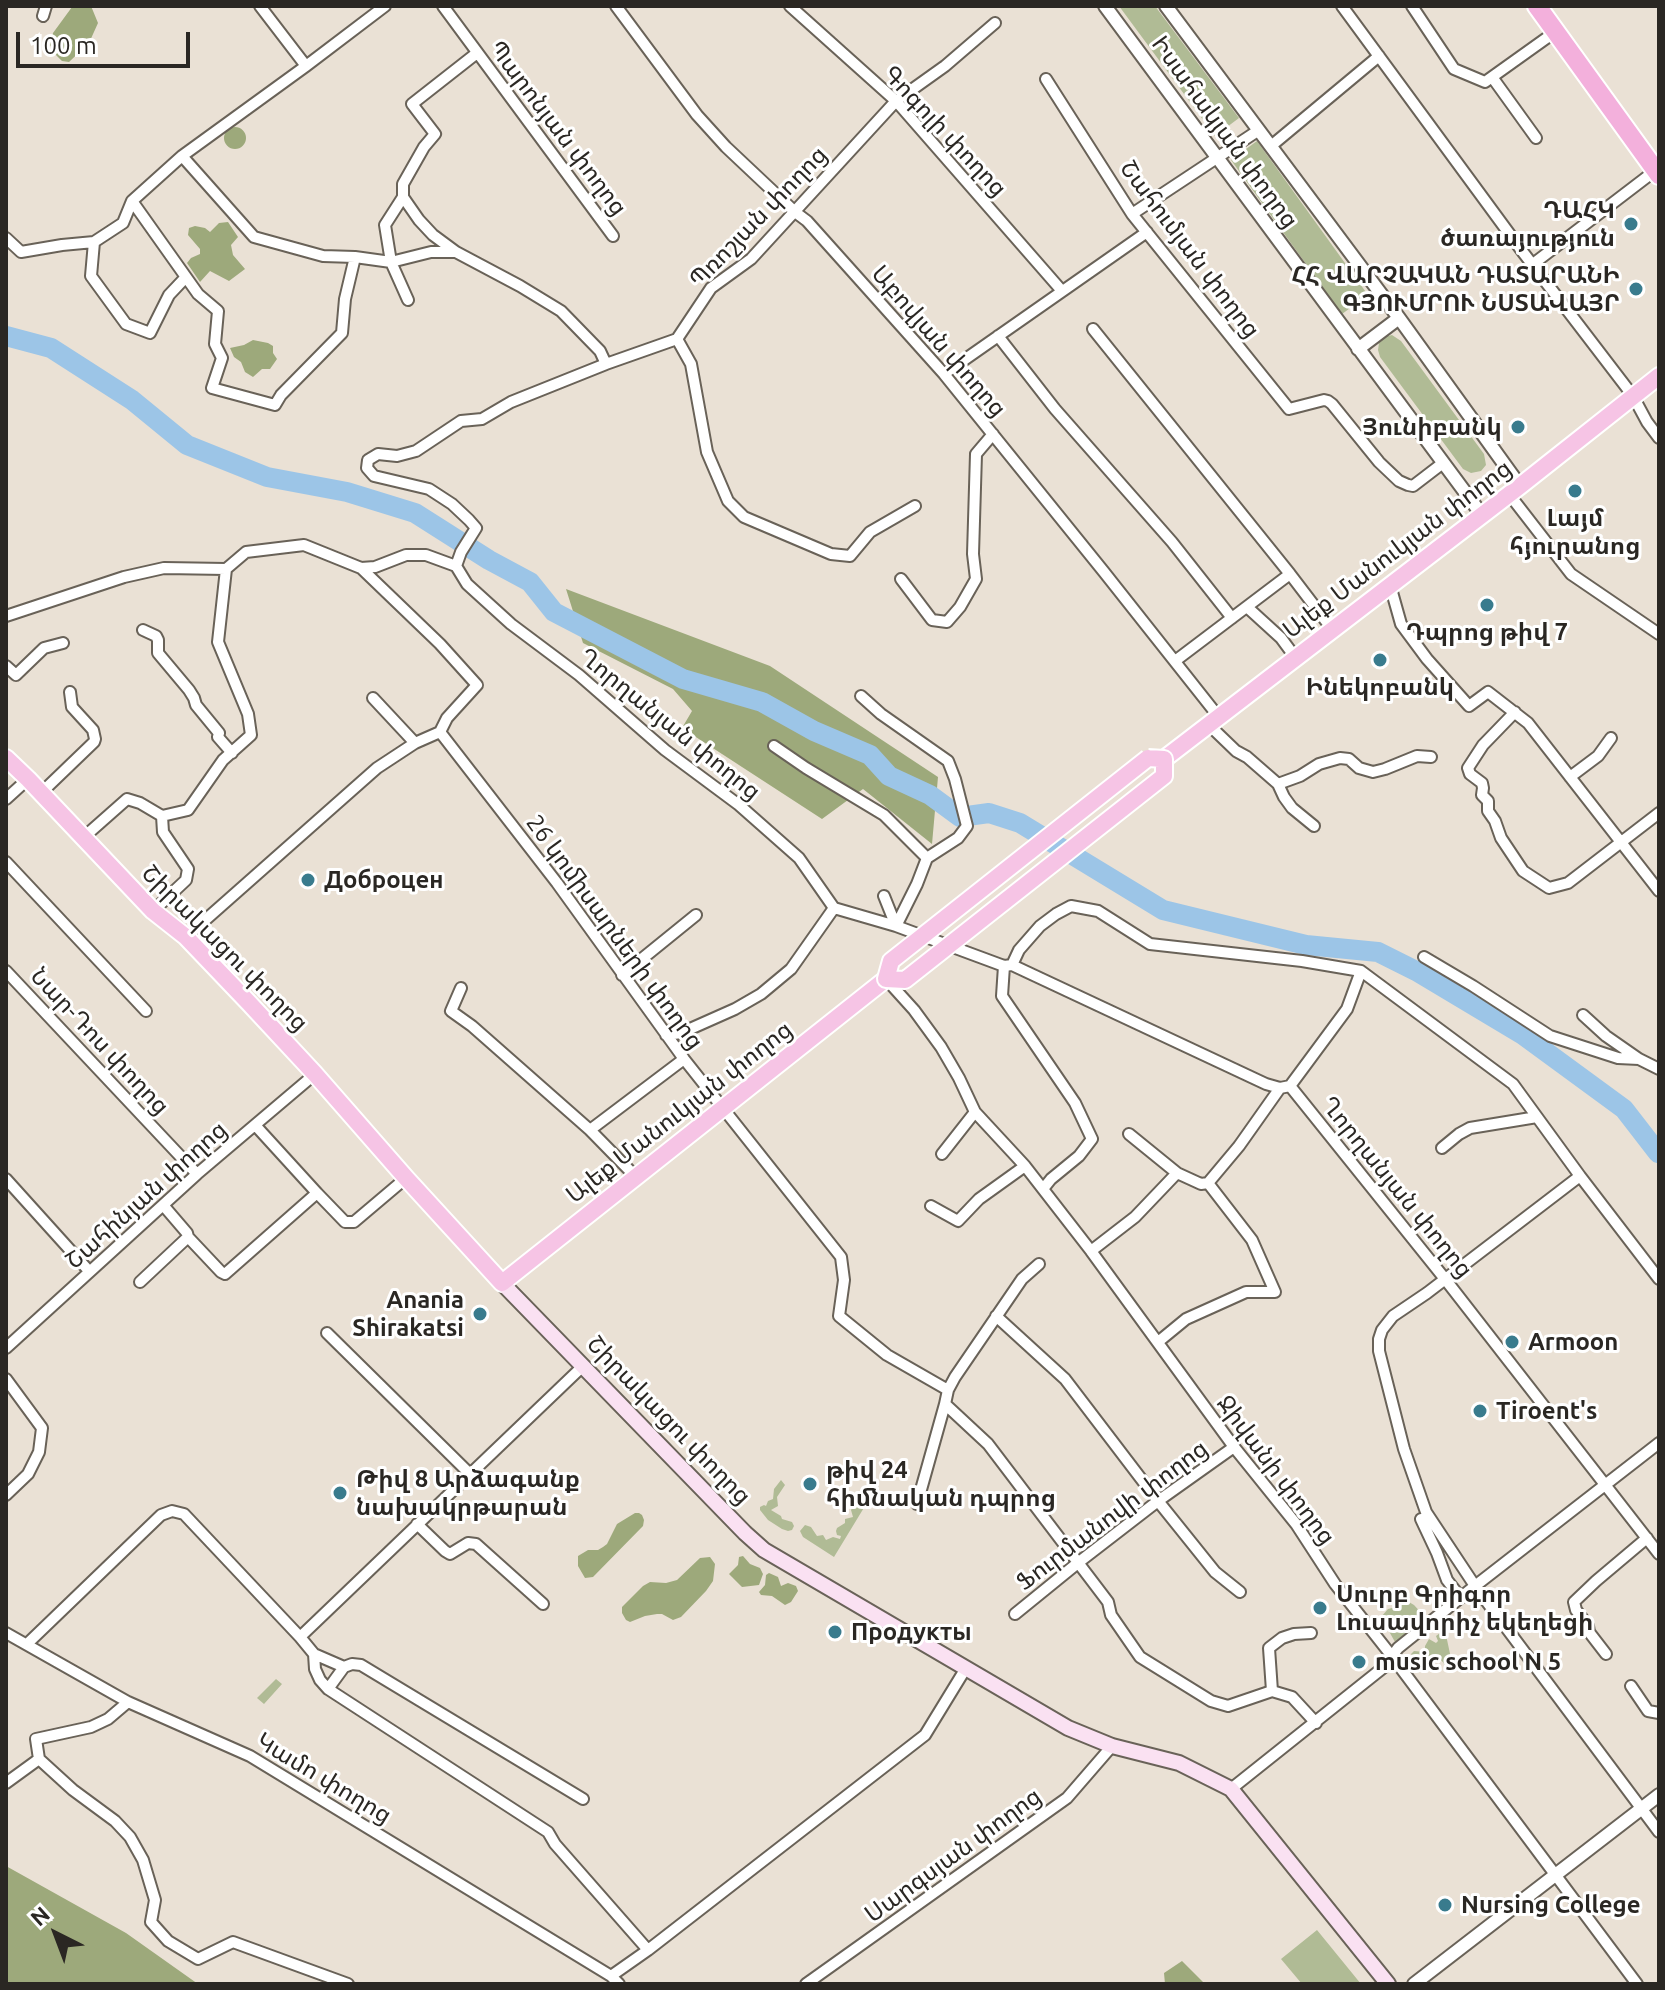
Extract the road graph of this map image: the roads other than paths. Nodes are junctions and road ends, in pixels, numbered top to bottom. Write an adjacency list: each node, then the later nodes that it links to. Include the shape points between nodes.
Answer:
1 (260, 6): 15 (street)
2 (385, 6): 15 (street)
3 (443, 6): 13 (street, Պարոնյան փողոց)
4 (616, 6): 27 (street, Աբովյան փողոց, via 697,115)
5 (790, 6): 18 (street, Գոգոլի փողոց)
6 (1105, 6): 23 (street, Իսահակյան փողոց)
7 (1166, 6): 19 (street, Իսահակյան փողոց)
8 (1342, 6): 14 (street)
9 (1412, 6): 16 (street, via 1454,69 1485,82)
10 (1537, 6): 12 (highway)
11 (995, 23): 18 (street, Պռոշյան փողոց)
12 (1555, 32): 16 (street); 24 (highway)
13 (477, 53): 25 (street, via 412,104 435,134 403,184); 30 (street, Պարոնյան փողոց)
14 (1379, 56): 21 (street); 36 (street)
15 (306, 66): 22 (street)
16 (1492, 77): 20 (street)
17 (1046, 79): 28 (street, Շահումյան փողոց)
18 (896, 101): 27 (street, Պռոշյան փողոց); 38 (street, Գոգոլի փողոց)
19 (1259, 130): 21 (street, Իսահակյան փողոց); 23 (street)
20 (1536, 138)
21 (1271, 146): 40 (street, Իսահակյան փողոց)
22 (182, 156): 26 (street); 34 (street, via 254,237 323,256)
23 (1217, 157): 28 (street); 44 (street, Իսահակյան փողոց)
24 (1657, 172): 36 (street)
25 (403, 197): 33 (street, via 433,235); 35 (street, via 385,225)
26 (132, 201): 32 (street, via 123,223); 37 (street)
27 (795, 212): 43 (street, Պռոշյան փողոց, via 751,259 711,288); 46 (street, Աբովյան փողոց)
28 (1132, 214): 29 (street, Շահումյան փողոց)
29 (1147, 232): 38 (street); 51 (street, Շահումյան փողոց, via 1289,409 1324,400 1332,404 1379,462 1413,486)
30 (613, 236)
31 (6, 238): 32 (street, via 21,252)
32 (94, 242): 37 (street, via 91,276 126,324 150,333 169,295)
33 (456, 252): 35 (street); 45 (street, via 561,311)
34 (355, 257): 35 (street); 37 (street, via 342,333 275,405 212,388 222,358 215,344 218,311)
35 (391, 262): 39 (street)
36 (1533, 264): 48 (street)
37 (186, 277)
38 (1062, 291): 42 (street)
39 (408, 300)
40 (1399, 318): 44 (street); 52 (street, Իսահակյան փողոց)
41 (1093, 329): 58 (street)
42 (998, 336): 46 (street); 63 (street)
43 (677, 339): 45 (street); 53 (street, via 691,364 707,452 728,501 744,517 831,554 850,556 870,532)
44 (1358, 349): 51 (street, Իսահակյան փողոց)
45 (606, 364): 55 (street, via 482,419 461,421 416,451 378,454 368,460 374,476 429,489 476,528)
46 (944, 374): 49 (street, Աբովյան փողոց)
47 (1659, 376): 48 (main road, Ալեք Մանուկյան փողոց)
48 (1633, 396): 50 (street); 52 (main road, Ալեք Մանուկյան փողոց)
49 (993, 434): 59 (street, via 976,454 976,579 960,607 947,622 932,620); 69 (street, Աբովյան փողոց)
50 (1659, 438)
51 (1443, 463): 54 (street, Իսահակյան փողոց)
52 (1515, 490): 54 (main road, Ալեք Մանուկյան փողոց); 66 (street, Իսահակյան փողոց, via 1571,574)
53 (915, 506)
54 (1482, 515): 60 (main road, Ալեք Մանուկյան փողոց)
55 (456, 566): 56 (street, via 426,555 406,555); 98 (street, Ղորղանյան փողոց, via 467,584 511,624 799,858)
56 (361, 568): 57 (street, via 304,545 246,552); 76 (street, via 477,685)
57 (226, 569): 62 (street, via 164,568); 80 (street, via 218,642 248,714 251,735)
58 (1290, 574): 61 (street); 64 (street)
59 (901, 579)
60 (1390, 585): 64 (main road, Ալեք Մանուկյան փողոց); 74 (street, via 1401,624 1469,706 1488,692)
61 (1247, 607): 63 (street); 68 (street)
62 (6, 616)
63 (1232, 618): 69 (street)
64 (1332, 629): 68 (main road, Ալեք Մանուկյան փողոց)
65 (143, 630): 80 (street, via 156,636 158,653)
66 (1659, 634)
67 (63, 643): 70 (street, via 44,648 16,675)
68 (1295, 657): 75 (main road, Ալեք Մանուկյան փողոց)
69 (1175, 661): 75 (street, Աբովյան փողոց)
70 (6, 666)
71 (70, 692): 87 (street, via 72,707 95,739)
72 (861, 696): 94 (street, via 948,761 967,826)
73 (373, 698): 78 (street)
74 (1515, 712): 84 (street); 93 (street, via 1468,768 1482,783 1488,811 1523,871 1549,888 1558,886)
75 (1213, 720): 83 (main road, Ալեք Մանուկյան փողոց); 86 (street, Աբովյան փողոց, via 1236,751)
76 (440, 732): 78 (street); 107 (street, 26 կոմիսարների փողոց)
77 (1611, 738): 84 (street, via 1598,756)
78 (415, 743): 102 (street, via 377,768)
79 (774, 746): 94 (street, via 884,815)
80 (232, 753): 90 (street, via 188,810)
81 (1431, 757): 86 (street, via 1417,756 1373,772 1340,758)
82 (6, 758): 85 (main road, Շիրակացու փողոց)
83 (1164, 759): 108 (main road, Ալեք Մանուկյան փողոց, bridge, via 1148,758 915,941 891,961); 108 (main road, Ալեք Մանուկյան փողոց, bridge, via 1164,776 905,980)
84 (1570, 777): 93 (street)
85 (28, 779): 87 (main road, Շիրակացու փողոց); 88 (street)
86 (1278, 784): 91 (street, Աբովյան փողոց, via 1292,808)
87 (41, 793): 92 (main road, Շիրակացու փողոց)
88 (6, 799)
89 (1659, 813): 93 (street)
90 (162, 816): 92 (street, via 127,799); 99 (street, via 163,832 188,869 186,880)
91 (1314, 826)
92 (84, 837): 99 (main road, Շիրակացու փողոց)
93 (1620, 842): 96 (street)
94 (927, 858): 101 (street)
95 (6, 862): 110 (street)
96 (1659, 891)
97 (884, 896): 101 (street)
98 (834, 908): 101 (street); 112 (street, via 791,969 761,994 681,1033)
99 (153, 911): 102 (main road, Շիրակացու փողոց)
100 (696, 915): 107 (street)
101 (896, 926): 104 (street)
102 (186, 937): 116 (main road, Շիրակացու փողոց)
103 (1424, 957): 114 (street, via 1550,1036 1618,1058)
104 (1008, 966): 106 (street, via 1040,926 1071,906 1098,911 1150,944); 117 (street, Ղորղանյան փողոց, via 1266,1084); 134 (street, via 1002,996 1075,1103 1092,1139)
105 (6, 971): 128 (street, Նար-Դոս փողոց)
106 (1361, 971): 117 (street, via 1347,1009); 120 (street, via 1513,1084)
107 (622, 975): 112 (street, 26 կոմիսարների փողոց)
108 (886, 979): 118 (main road, Ալեք Մանուկյան փողոց); 119 (street, Ջիվանի փողոց, via 941,1047)
109 (461, 988): 122 (street, via 451,1011)
110 (146, 1011)
111 (1583, 1015): 114 (street)
112 (666, 1035): 113 (street, 26 կոմիսարների փողոց)
113 (684, 1059): 118 (street, 26 կոմիսարների փողոց); 122 (street)
114 (1639, 1059): 115 (street)
115 (1659, 1069)
116 (315, 1074): 121 (street, Շահինյան փողոց); 131 (main road, Շիրակացու փողոց)
117 (1285, 1087): 133 (street); 142 (street, Ղորղանյան փողոց)
118 (722, 1109): 130 (main road, Ալեք Մանուկյան փողոց); 152 (street, 26 կոմիսարների փողոց, via 841,1257 839,1316 887,1355)
119 (975, 1112): 125 (street); 126 (street, Ջիվանի փողոց)
120 (1537, 1117): 124 (street, via 1470,1128); 129 (street)
121 (255, 1125): 128 (street, Շահինյան փողոց); 135 (street)
122 (590, 1130): 130 (street)
123 (1129, 1134): 127 (street)
124 (1442, 1148)
125 (942, 1154)
126 (1025, 1166): 134 (street, Ջիվանի փողոց); 137 (street, via 958,1221)
127 (1177, 1173): 133 (street); 139 (street, via 1135,1217)
128 (197, 1174): 136 (street, Շահինյան փողոց)
129 (1580, 1176): 142 (street); 143 (street)
130 (636, 1177): 145 (main road, Ալեք Մանուկյան փողոց)
131 (406, 1178): 135 (street, via 354,1222 345,1222); 145 (main road, Շիրակացու փողոց)
132 (6, 1179): 141 (street)
133 (1208, 1183): 148 (street, via 1252,1240 1275,1292 1246,1292 1186,1319)
134 (1043, 1189): 139 (street, Ջիվանի փողոց)
135 (317, 1193): 138 (street, via 225,1274)
136 (163, 1205): 138 (street); 141 (street, Շահինյան փողոց)
137 (931, 1206)
138 (188, 1237): 144 (street)
139 (1091, 1251): 148 (street, Ջիվանի փողոց)
140 (1039, 1264): 146 (street)
141 (89, 1271): 149 (street, Շահինյան փողոց)
142 (1445, 1279): 157 (street, Ղորղանյան փողոց); 166 (street, via 1400,1310 1382,1330 1379,1351 1426,1512)
143 (1659, 1279)
144 (140, 1282)
145 (502, 1283): 150 (main road, Շիրակացու փողոց)
146 (996, 1316): 152 (street); 159 (street, via 1065,1379)
147 (327, 1333): 156 (street)
148 (1158, 1342): 155 (street, Ջիվանի փողոց)
149 (7, 1345)
150 (583, 1366): 156 (street); 179 (main road, Շիրակացու փողոց, via 764,1550)
151 (6, 1379): 158 (street, via 42,1428 39,1452 28,1474)
152 (948, 1390): 153 (street)
153 (945, 1404): 160 (street); 165 (street, via 988,1444)
154 (1659, 1443): 157 (street)
155 (1234, 1447): 159 (street, Ֆուրմանովի փողոց); 177 (street, Ջիվանի փողոց)
156 (469, 1473): 162 (street)
157 (1605, 1483): 163 (street, Ղորղանյան փողոց); 166 (street)
158 (6, 1495)
159 (1158, 1501): 165 (street, Ֆուրմանովի փողոց); 167 (street, via 1215,1572)
160 (917, 1504)
161 (1421, 1519): 168 (street, via 1447,1580)
162 (417, 1524): 169 (street, via 450,1554 476,1544); 173 (street)
163 (1647, 1538): 164 (street, Ղորղանյան փողոց); 176 (street, via 1574,1602)
164 (1659, 1554)
165 (1079, 1562): 170 (street, Ֆուրմանովի փողոց); 182 (street, via 1140,1657 1228,1706)
166 (1475, 1586): 168 (street); 192 (street)
167 (1240, 1592)
168 (1461, 1598): 177 (street)
169 (543, 1604)
170 (1015, 1614)
171 (6, 1633): 174 (street, Կամո փողոց)
172 (1311, 1633): 182 (street, via 1282,1638 1269,1648)
173 (300, 1637): 174 (street, via 184,1514 172,1511 161,1515); 175 (street)
174 (27, 1644): 183 (street, Կամո փողոց)
175 (314, 1654): 178 (street); 181 (street, via 315,1669)
176 (1606, 1654)
177 (1391, 1655): 185 (street, via 1384,1667); 194 (street, Ջիվանի փողոց)
178 (344, 1667): 181 (street); 191 (street, via 361,1665)
179 (966, 1668): 186 (main road, Շիրակացու փողոց, via 1068,1728); 195 (street, via 925,1735)
180 (1631, 1686): 184 (street, via 1648,1711)
181 (328, 1689): 195 (street, via 548,1832)
182 (1272, 1691): 185 (street, via 1292,1697)
183 (128, 1702): 187 (street, via 91,1727 36,1739); 196 (street, Կամո փողոց, via 250,1756)
184 (1659, 1713)
185 (1316, 1723): 189 (street)
186 (1112, 1746): 189 (main road, Շիրակացու փողոց, via 1179,1763); 198 (street, Սարգսյան փողոց, via 1067,1798)
187 (39, 1759): 188 (street); 197 (street, via 130,1837 155,1900 151,1922 168,1941 198,1959 233,1942)
188 (6, 1783)
189 (1231, 1789): 199 (main road, Շիրակացու փողոց)
190 (1659, 1795): 192 (street)
191 (583, 1799)
192 (1642, 1808): 193 (street); 194 (street)
193 (1659, 1832)
194 (1556, 1875): 200 (street); 201 (street, Ջիվանի փողոց)
195 (648, 1950): 196 (street)
196 (615, 1980)
197 (348, 1984)
198 (806, 1984)
199 (1388, 1984)
200 (1414, 1984)
201 (1637, 1984)

